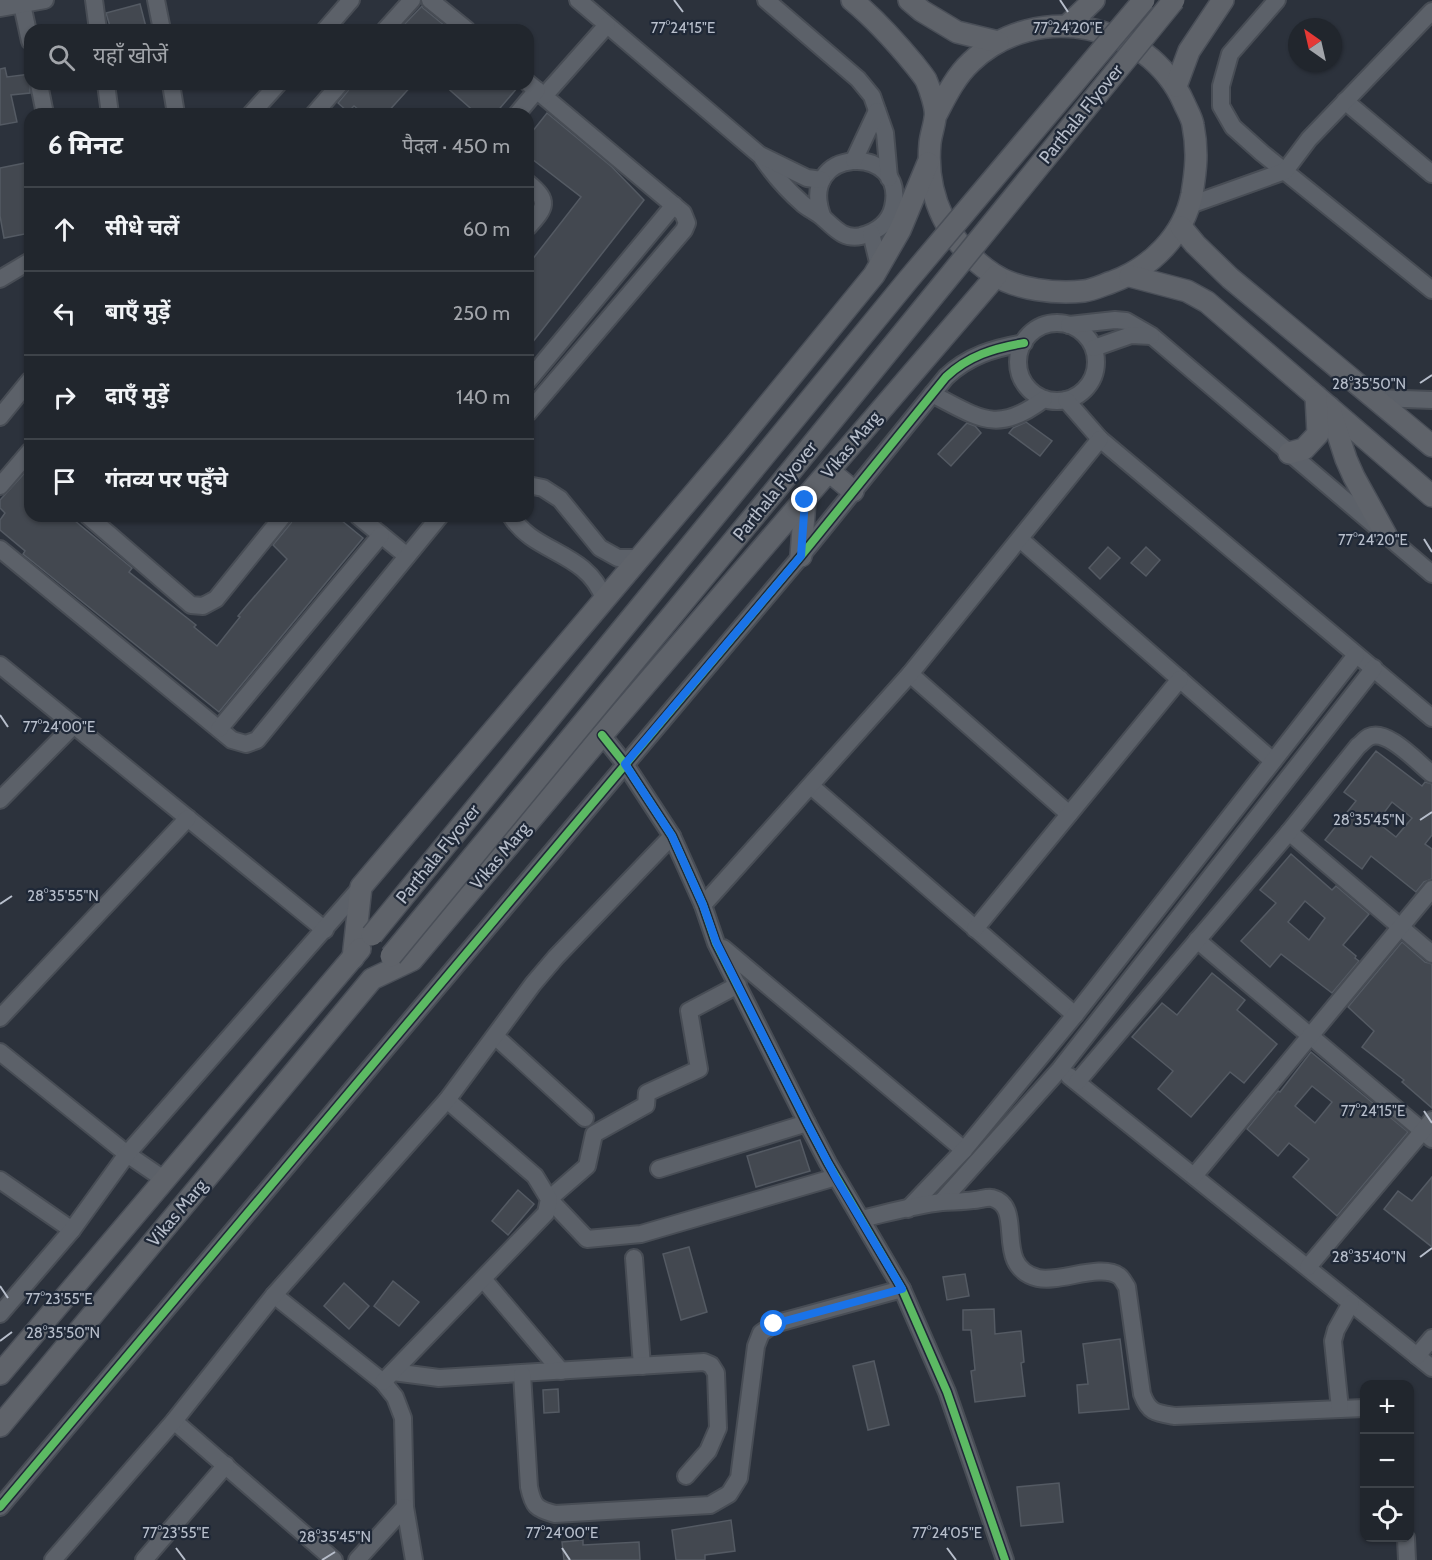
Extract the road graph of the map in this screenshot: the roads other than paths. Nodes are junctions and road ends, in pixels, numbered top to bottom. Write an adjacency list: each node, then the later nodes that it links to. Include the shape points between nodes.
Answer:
1 (45, 0): 16 (street)
2 (94, 0): 20 (street)
3 (156, 0): 21 (street)
4 (351, 0): 22 (street)
5 (412, 0): 23 (street)
6 (430, 0): 24 (street)
7 (578, 0): 25 (street)
8 (766, 0): 42 (street, via 858,79)
9 (852, 0): 43 (main road, via 898,44 926,80)
10 (909, 0): 27 (main road, via 957,32)
11 (1094, 0): 26 (main road)
12 (1144, 0): 130 (main road, Parthala Flyover, bridge, via 908,280)
13 (1174, 0): 131 (main road, Parthala Flyover, bridge)
14 (1223, 0): 28 (main road, via 1190,51)
15 (1277, 0): 46 (street, via 1230,54 1221,87 1221,106 1233,127)
16 (22, 2): 17 (street); 19 (street)
17 (0, 8)
18 (1432, 11): 35 (street)
19 (27, 24)
20 (97, 24)
21 (161, 24)
22 (330, 24)
23 (390, 24)
24 (459, 24)
25 (607, 25): 34 (street); 44 (street)
26 (1068, 25): 27 (main road, via 1032,29); 28 (main road, via 1100,30 1130,42 1155,61)
27 (998, 42): 43 (main road, via 971,61 950,86)
28 (1176, 86): 53 (main road, via 1193,123 1197,164)
29 (40, 90): 36 (street)
30 (107, 90): 37 (street)
31 (172, 90): 38 (street)
32 (273, 90): 39 (street)
33 (336, 90): 40 (street)
34 (536, 90): 41 (street); 52 (street)
35 (1345, 101): 46 (street); 48 (street)
36 (44, 108)
37 (109, 108)
38 (175, 108)
39 (256, 108)
40 (325, 108)
41 (522, 108)
42 (878, 111): 45 (street); 50 (street)
43 (936, 115): 47 (main road)
44 (761, 156): 49 (street, via 807,178); 54 (street, via 804,205)
45 (854, 160): 49 (street, via 836,166); 50 (street, via 874,164)
46 (1285, 171): 53 (street); 63 (street)
47 (925, 173): 50 (street); 59 (main road); 60 (main road, via 947,228 968,255)
48 (1432, 174)
49 (822, 180): 54 (street, via 818,206)
50 (891, 183): 57 (street, via 892,211 887,221)
51 (534, 188): 55 (street, via 544,201 543,210)
52 (674, 205): 68 (street); 75 (street, via 685,217 684,230)
53 (1190, 205): 56 (main road)
54 (823, 218): 57 (street, via 843,234 856,237)
55 (534, 220)
56 (1181, 227): 61 (main road, via 1156,256); 71 (main road, via 1230,278)
57 (871, 233): 59 (street)
58 (24, 265): 62 (street)
59 (879, 266): 100 (main road, via 744,435)
60 (996, 276): 61 (main road, via 1039,291 1086,291); 82 (main road, Vikas Marg)
61 (1130, 276): 76 (main road, via 1187,291 1207,302)
62 (0, 279)
63 (1432, 290)
64 (1069, 325): 65 (street, via 1126,321); 66 (street, via 1043,326); 67 (street, via 1081,331)
65 (1152, 336): 67 (street, via 1131,335); 80 (street)
66 (1024, 343): 70 (street, via 969,359); 72 (street, via 1019,355 1022,380)
67 (1094, 348): 73 (street, via 1094,377 1082,392)
68 (534, 374)
69 (24, 388): 77 (street)
70 (932, 394): 72 (street, via 984,419 1000,421 1020,415); 85 (street)
71 (1376, 398): 74 (street); 79 (main road)
72 (1044, 399): 73 (street)
73 (1066, 400): 78 (street)
74 (1432, 400)
75 (534, 401)
76 (1322, 401): 80 (main road, via 1318,434 1304,449); 86 (main road); 94 (main road, via 1350,468)
77 (0, 417)
78 (1100, 439): 95 (street); 103 (street)
79 (1432, 446)
80 (1289, 453): 94 (street)
81 (24, 458): 83 (street)
82 (829, 471): 85 (main road); 87 (main road, Vikas Marg)
83 (0, 486)
84 (534, 486): 97 (street, via 560,499 600,548)
85 (853, 491): 99 (street)
86 (1432, 496)
87 (805, 500): 99 (main road); 111 (main road, Vikas Marg)
88 (99, 522): 89 (street, via 191,605 203,606 216,599)
89 (278, 522)
90 (365, 522): 93 (street)
91 (435, 522): 98 (street)
92 (515, 522): 102 (street, via 530,536 584,568)
93 (381, 535): 98 (street); 110 (street)
94 (1386, 535): 101 (street)
95 (1020, 539): 106 (street); 107 (street)
96 (0, 549): 110 (street)
97 (612, 555): 100 (street); 102 (street, via 619,566 616,574); 102 (street, via 596,554 589,561 587,570)
98 (407, 556): 110 (street, via 257,740 246,744 232,740)
99 (801, 556): 113 (street)
100 (639, 558): 102 (main road)
101 (1432, 574)
102 (597, 586): 121 (main road)
103 (1356, 655): 105 (street); 112 (street)
104 (0, 665): 109 (street)
105 (1374, 668): 108 (street); 139 (street)
106 (910, 674): 115 (street); 117 (street)
107 (1180, 679): 112 (street); 117 (street)
108 (1432, 718)
109 (74, 725): 116 (street); 118 (street)
110 (219, 729)
111 (602, 735): 113 (street); 131 (main road, Vikas Marg, via 412,960)
112 (1273, 761): 133 (street)
113 (625, 764): 120 (street); 178 (street)
114 (1432, 774): 119 (street, via 1392,740 1381,735 1369,737)
115 (811, 786): 123 (street); 125 (street)
116 (0, 800)
117 (1069, 814): 125 (street)
118 (188, 818): 126 (street); 134 (street)
119 (1289, 832): 124 (street); 127 (street)
120 (672, 836): 123 (street); 135 (street, via 556,957)
121 (361, 887): 126 (street); 130 (main road)
122 (1432, 889): 124 (street)
123 (703, 905): 128 (street)
124 (1400, 927): 129 (street); 136 (street)
125 (975, 929): 133 (street)
126 (325, 930): 146 (street)
127 (1197, 940): 136 (street); 140 (street)
128 (716, 942): 132 (street); 145 (street)
129 (1432, 954)
130 (353, 958): 151 (main road, Vikas Marg)
131 (372, 979): 175 (main road, Vikas Marg)
132 (738, 985): 143 (street); 152 (street, via 689,1011 699,1069 647,1093 646,1105 594,1134 587,1166)
133 (1075, 1015): 138 (street)
134 (0, 1018)
135 (495, 1036): 141 (street); 142 (street)
136 (1310, 1036): 144 (street); 148 (street)
137 (0, 1052): 146 (street)
138 (1041, 1056): 139 (street); 145 (street)
139 (1060, 1069): 140 (street); 153 (street)
140 (1077, 1082): 148 (street)
141 (447, 1100): 152 (street, via 535,1176); 161 (street)
142 (585, 1118)
143 (807, 1123): 147 (street); 149 (street)
144 (1429, 1130): 158 (street)
145 (964, 1150): 154 (street)
146 (126, 1154): 151 (street); 156 (street)
147 (660, 1169)
148 (1194, 1176): 158 (street)
149 (836, 1178): 152 (street, via 641,1234 587,1239); 155 (street)
150 (0, 1179): 156 (street)
151 (165, 1180): 169 (main road, Vikas Marg)
152 (549, 1199): 159 (street, via 546,1213)
153 (941, 1202): 154 (street); 173 (street, via 990,1197 1001,1203 1009,1214 1015,1263 1024,1272 1040,1278 1107,1272 1119,1276 1128,1287 1142,1395 1147,1407 1158,1414)
154 (908, 1209): 155 (street)
155 (861, 1219): 160 (street)
156 (72, 1230): 163 (street)
157 (634, 1258): 166 (street)
158 (1308, 1267): 162 (street)
159 (483, 1279): 168 (street); 171 (street)
160 (902, 1289): 170 (street, via 774,1324 761,1333 739,1478 729,1494 710,1505 555,1514 540,1510 532,1501 529,1487); 186 (street, via 947,1392)
161 (274, 1295): 171 (street); 174 (street)
162 (1351, 1302): 165 (street); 173 (street, via 1333,1341)
163 (0, 1314)
164 (1432, 1338): 165 (street)
165 (1417, 1356): 167 (street)
166 (642, 1366): 168 (street); 177 (street, via 704,1362 716,1373 718,1428 708,1451)
167 (1432, 1368)
168 (561, 1371): 170 (street)
169 (0, 1374)
170 (522, 1374): 171 (street)
171 (388, 1377): 179 (street, via 403,1418)
172 (1360, 1408): 173 (street)
173 (1340, 1409)
174 (174, 1421): 176 (street); 181 (street)
175 (0, 1426)
176 (226, 1465): 182 (street); 183 (street)
177 (687, 1476)
178 (0, 1507)
179 (405, 1507): 184 (street); 185 (street)
180 (1406, 1542): 187 (street)
181 (53, 1560)
182 (144, 1560)
183 (334, 1560)
184 (357, 1560)
185 (414, 1560)
186 (1005, 1560)
187 (1407, 1560)

